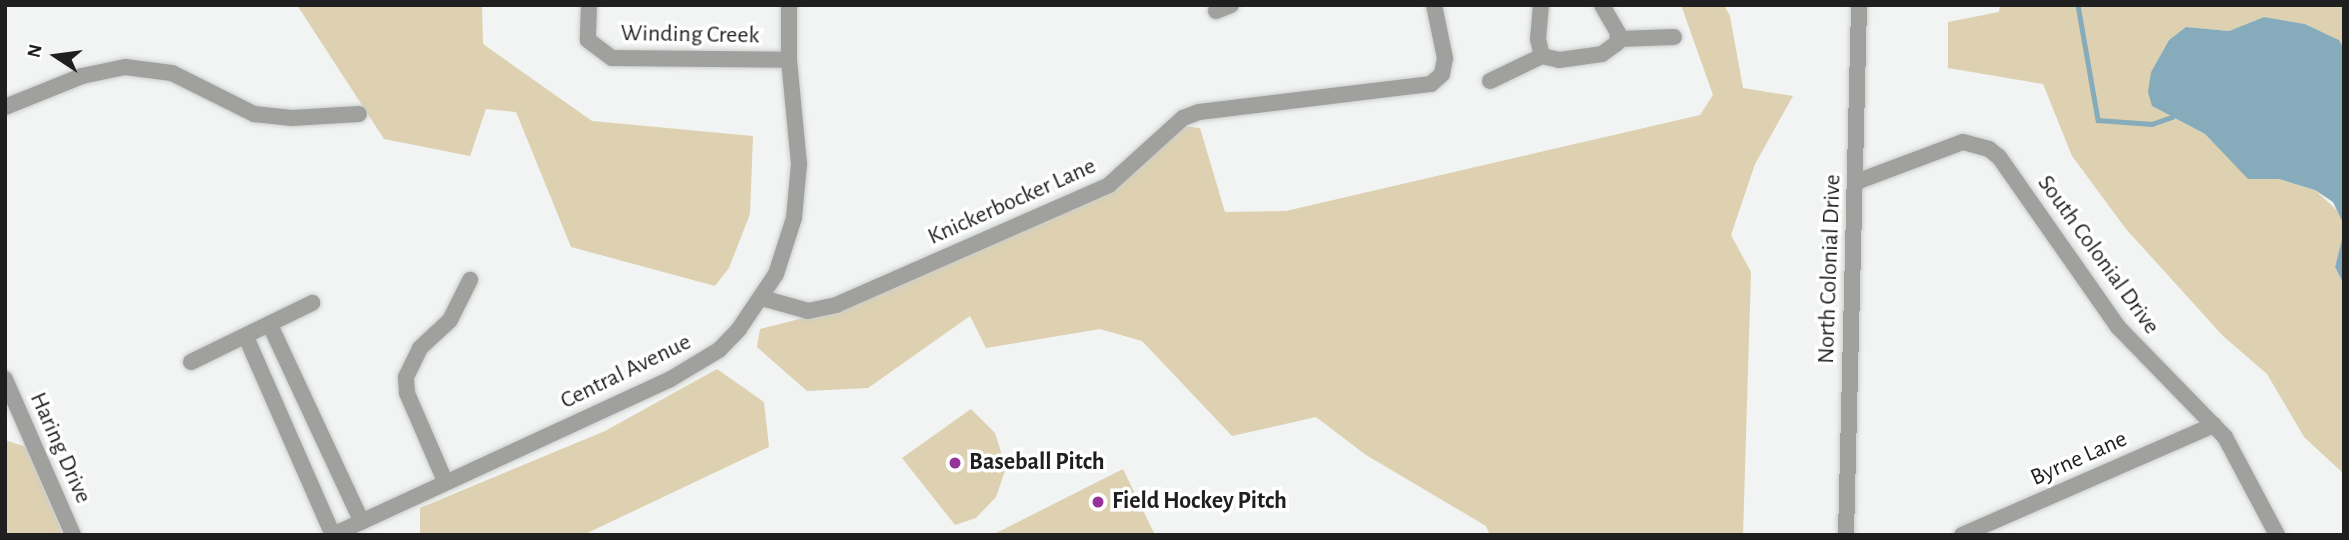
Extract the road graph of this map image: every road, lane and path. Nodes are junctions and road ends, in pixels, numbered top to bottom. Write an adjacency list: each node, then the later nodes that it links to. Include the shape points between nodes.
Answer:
1 (589, 5): 10 (street, Winding Creek, via 588,40 612,58)
2 (789, 5): 10 (street, Central Avenue)
3 (1434, 5): 16 (street, Knickerbocker Lane, via 1445,58 1442,74 1431,84 1199,111 1183,118 1109,185 836,305 808,311)
4 (1541, 5): 9 (street, via 1538,39)
5 (1602, 5): 8 (street)
6 (1858, 5): 14 (street, North Colonial Drive)
7 (1674, 37): 8 (street)
8 (1618, 39): 9 (street, via 1602,54 1559,60)
9 (1542, 55): 11 (street)
10 (789, 60): 16 (street, Central Avenue, via 798,189 787,247)
11 (1490, 81)
12 (5, 107): 13 (street, via 82,76 125,67 172,73 254,114 292,118)
13 (359, 114)
14 (1856, 182): 24 (street, South Colonial Drive, via 1951,145 1964,142 1989,149 2000,157 2118,327); 31 (street, North Colonial Drive)
15 (470, 280): 25 (street, via 450,320 420,348 406,377 407,393)
16 (762, 298): 25 (street, Central Avenue, via 719,350 694,366)
17 (312, 303): 18 (street)
18 (270, 325): 19 (street); 22 (street)
19 (246, 337): 20 (street); 23 (street)
20 (191, 362)
21 (5, 379): 29 (street, Haring Drive)
22 (309, 408): 23 (street); 26 (street)
23 (283, 420): 27 (street)
24 (2214, 425): 32 (street, Byrne Lane); 33 (street, South Colonial Drive, via 2239,457)
25 (445, 481): 28 (street, Central Avenue)
26 (344, 482): 27 (street); 28 (street)
27 (315, 494): 30 (street)
28 (362, 522): 30 (street, Central Avenue)
29 (74, 535)
30 (333, 535)
31 (1846, 535)
32 (1962, 535)
33 (2277, 535)

